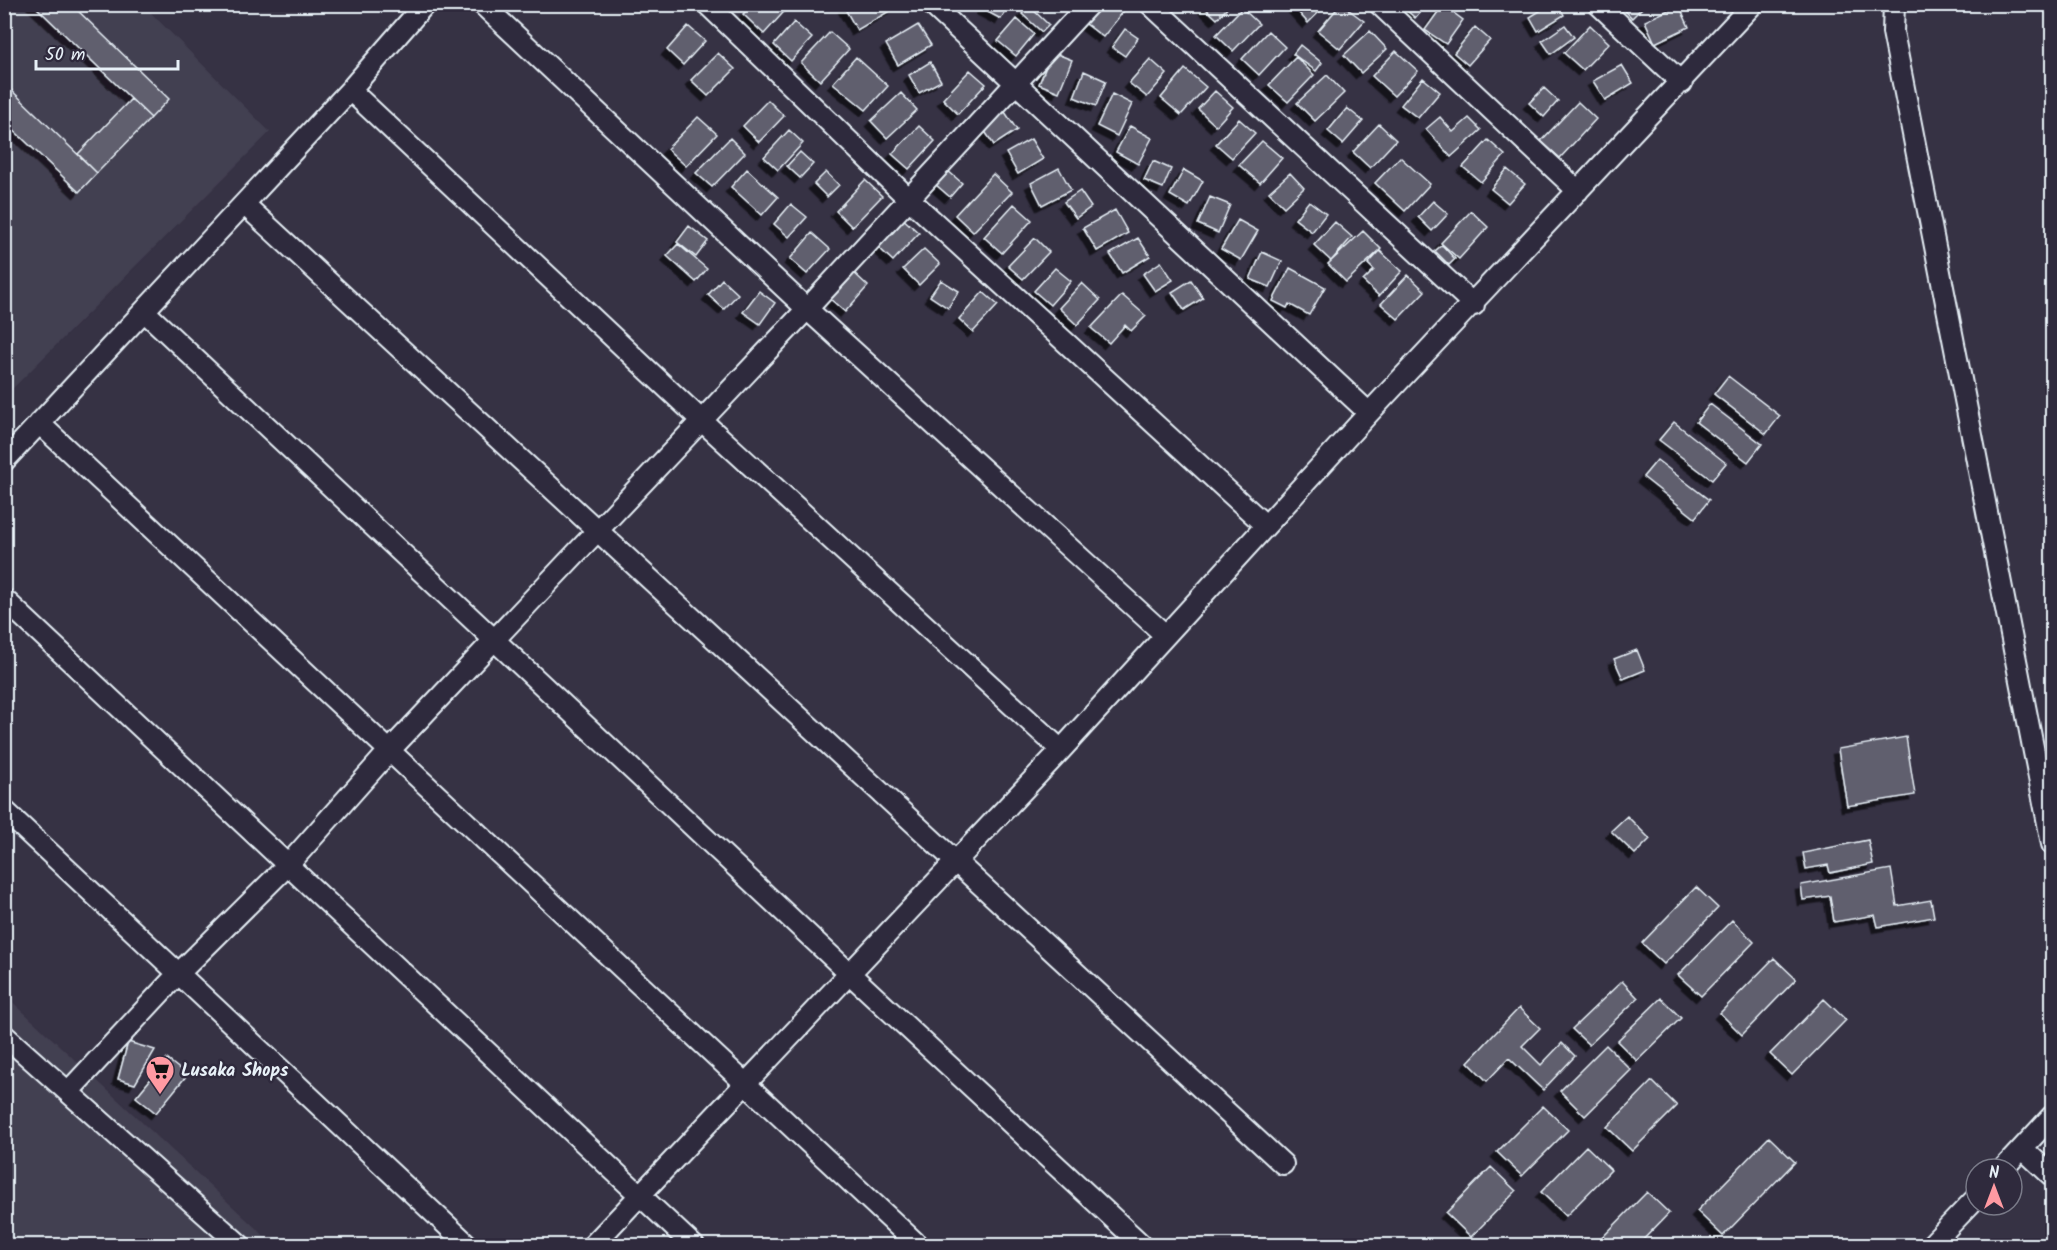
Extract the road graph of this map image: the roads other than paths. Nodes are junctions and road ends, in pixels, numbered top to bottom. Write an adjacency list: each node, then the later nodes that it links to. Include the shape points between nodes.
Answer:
1 (425, 4): 13 (street)
2 (482, 4): 18 (street)
3 (707, 4): 15 (street)
4 (931, 4): 12 (street)
5 (1089, 4): 12 (street)
6 (1150, 4): 17 (street)
7 (1379, 4): 14 (street)
8 (1598, 4): 11 (street)
9 (1753, 4): 11 (street)
10 (1894, 4): 32 (street, via 1893,32)
11 (1682, 82): 14 (street)
12 (1016, 84): 15 (street); 20 (street)
13 (350, 90): 16 (street); 21 (street)
14 (1578, 191): 17 (street)
15 (908, 198): 18 (street); 24 (street)
16 (244, 204): 19 (street); 25 (street)
17 (1474, 305): 20 (street)
18 (807, 309): 21 (street); 27 (street)
19 (144, 311): 22 (street); 28 (street)
20 (1369, 413): 24 (street)
21 (701, 420): 25 (street); 30 (street)
22 (39, 423): 23 (street); 29 (street)
23 (4, 461)
24 (1265, 525): 27 (street)
25 (598, 531): 28 (street); 33 (street)
26 (4, 599): 34 (street)
27 (1164, 634): 30 (street)
28 (495, 640): 29 (street); 35 (street)
29 (390, 750): 34 (street); 38 (street)
30 (1061, 750): 33 (street)
31 (4, 810): 36 (street)
32 (2052, 844)
33 (956, 861): 35 (street); 43 (street)
34 (288, 865): 36 (street); 45 (street)
35 (849, 973): 38 (street); 52 (street)
36 (177, 975): 39 (street); 48 (street)
37 (4, 1035): 39 (street)
38 (745, 1083): 45 (street); 51 (street)
39 (68, 1092): 47 (street)
40 (2052, 1116): 41 (street)
41 (2023, 1149): 42 (street); 44 (street)
42 (2015, 1157)
43 (1283, 1164)
44 (2052, 1176)
45 (640, 1196): 49 (street); 50 (street)
46 (1964, 1210): 53 (street)
47 (241, 1245)
48 (469, 1245)
49 (592, 1245)
50 (694, 1245)
51 (919, 1245)
52 (1143, 1245)
53 (1930, 1245)

